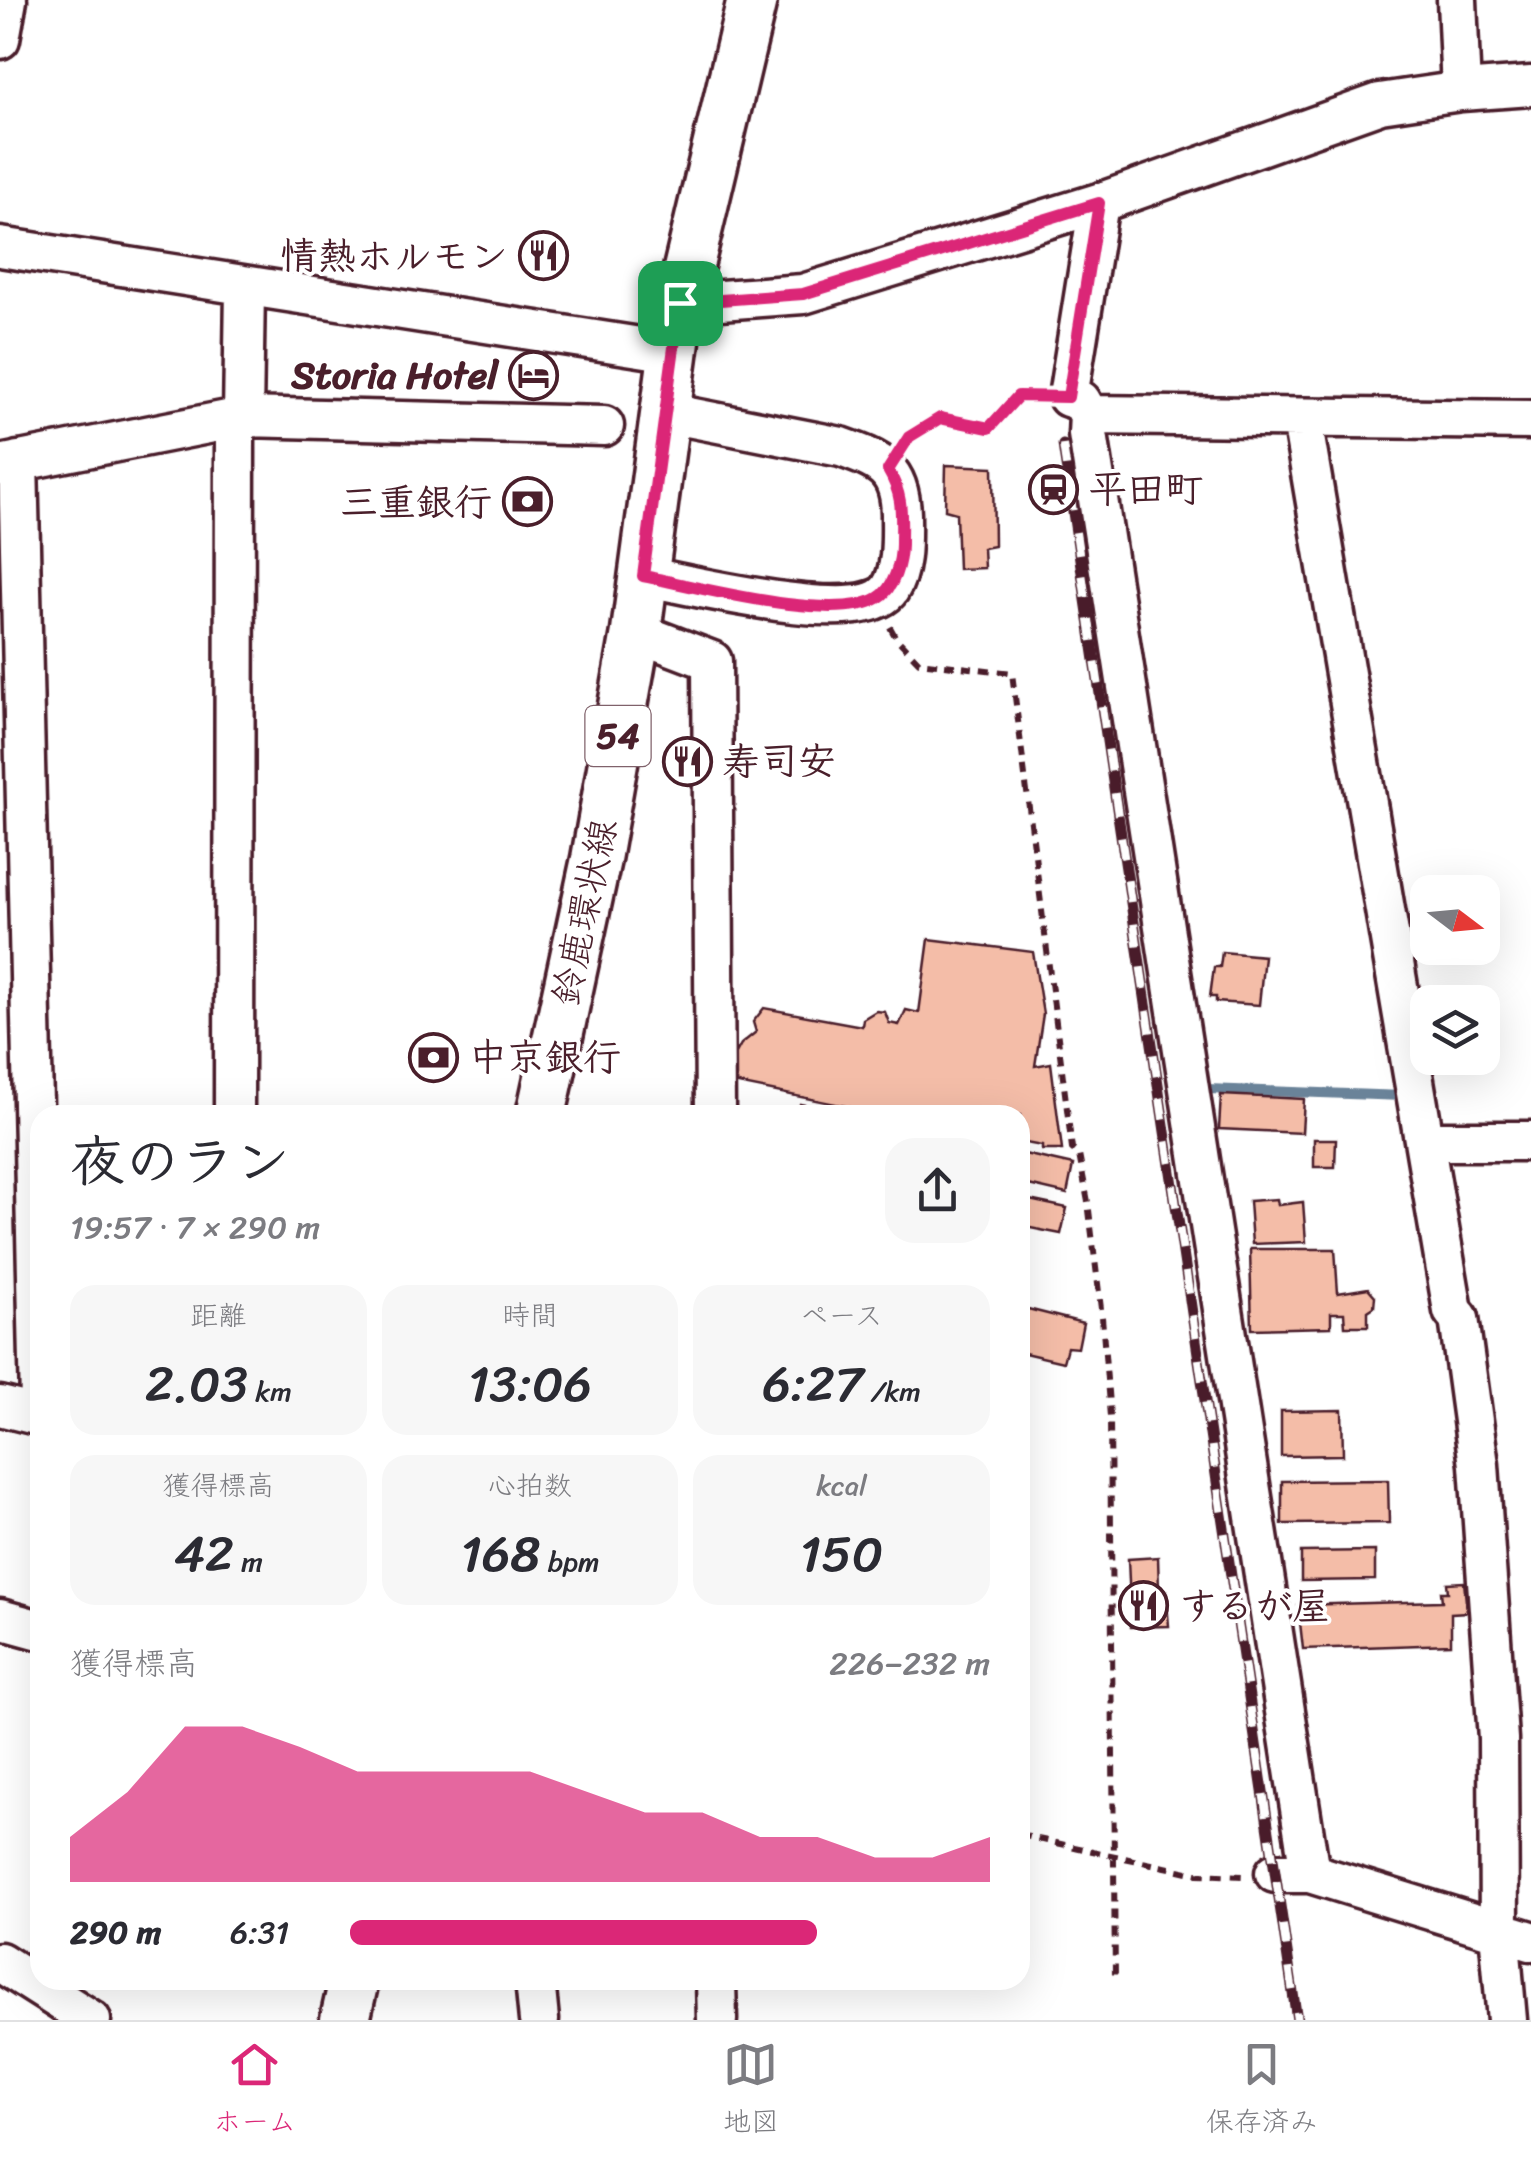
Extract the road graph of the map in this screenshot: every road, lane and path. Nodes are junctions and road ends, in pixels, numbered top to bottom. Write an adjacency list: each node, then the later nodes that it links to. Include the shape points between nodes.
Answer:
1 (7, 0): 4 (street)
2 (752, 0): 10 (main road, 鈴鹿環状線 / 54)
3 (1457, 0): 6 (street)
4 (0, 39)
5 (1531, 86): 6 (street)
6 (1461, 91): 7 (street, via 1380,103)
7 (1099, 203): 10 (street, via 803,294); 12 (street)
8 (0, 247): 9 (street)
9 (245, 288): 11 (street); 14 (street)
10 (680, 303): 11 (main road, 鈴鹿環状線 / 54)
11 (672, 352): 13 (main road, 鈴鹿環状線 / 54)
12 (1078, 406): 15 (street); 19 (path, via 1018,396 989,428 940,418 909,437); 36 (street, via 1088,434)
13 (663, 412): 19 (street, via 841,447); 20 (main road, 鈴鹿環状線 / 54)
14 (239, 418): 17 (street); 18 (street); 24 (street)
15 (1302, 420): 16 (street); 27 (street)
16 (1531, 420)
17 (604, 426)
18 (9, 463): 23 (street)
19 (888, 470): 21 (street, via 900,491 901,550 890,590)
20 (643, 576): 21 (street, via 796,605); 22 (main road, 鈴鹿環状線 / 54)
21 (876, 600): 35 (path, via 896,638 919,662 1012,673 1072,1148 1088,1202 1102,1316 1110,1417)
22 (636, 632): 25 (main road, 鈴鹿環状線 / 54); 26 (street, via 712,661)
23 (30, 1105)
24 (234, 1105)
25 (543, 1105)
26 (715, 1105)
27 (1425, 1141): 28 (street); 33 (street, via 1452,1311 1459,1318)
28 (1531, 1141)
29 (0, 1406): 30 (street)
30 (30, 1414)
31 (0, 1619): 32 (street)
32 (30, 1626)
33 (1515, 1739): 37 (street)
34 (1030, 1837): 35 (path)
35 (1116, 1855): 36 (path, via 1197,1874); 39 (path)
36 (1293, 1873): 37 (street)
37 (1515, 1936): 49 (street)
38 (0, 1962): 40 (street)
39 (1116, 1978)
40 (30, 1981)
41 (44, 1990): 45 (street)
42 (352, 1990): 46 (main road)
43 (536, 1990): 47 (street)
44 (716, 1990): 48 (street)
45 (91, 2020)
46 (345, 2020)
47 (539, 2020)
48 (717, 2020)
49 (1506, 2020)

